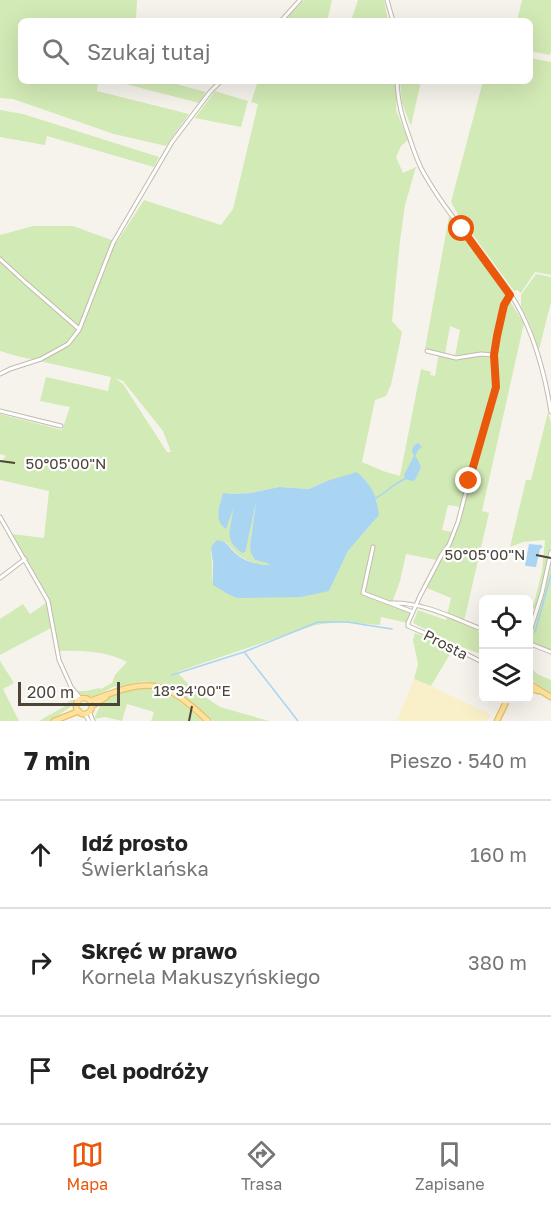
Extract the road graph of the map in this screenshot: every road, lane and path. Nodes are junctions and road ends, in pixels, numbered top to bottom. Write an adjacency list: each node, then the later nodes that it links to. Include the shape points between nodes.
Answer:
1 (300, 0): 3 (street)
2 (387, 0): 4 (street)
3 (284, 18)
4 (392, 18)
5 (218, 84): 9 (street, via 172,141 113,243)
6 (398, 84): 8 (street, via 399,108 421,167)
7 (0, 259): 9 (street)
8 (510, 295): 11 (street, via 504,305); 14 (street, via 531,337)
9 (80, 329): 12 (street, via 68,344)
10 (427, 351): 11 (street, via 456,358)
11 (494, 355): 22 (street, via 494,394 458,522)
12 (0, 374)
13 (0, 411): 15 (street)
14 (551, 411)
15 (61, 426)
16 (0, 517): 19 (street)
17 (373, 547): 21 (street, via 363,593)
18 (551, 552): 24 (street)
19 (25, 559): 20 (street); 32 (street, via 48,601 59,660)
20 (0, 578)
21 (389, 603): 22 (street); 23 (street)
22 (416, 604): 23 (street); 25 (street)
23 (413, 612): 28 (street, Prosta, via 408,626)
24 (533, 622)
25 (479, 628)
26 (533, 645): 27 (street)
27 (551, 652)
28 (479, 661)
29 (533, 688): 30 (main road)
30 (551, 697)
31 (507, 703): 37 (main road)
32 (78, 705): 33 (main road); 33 (main road, via 86,699); 34 (main road)
33 (89, 708): 35 (street); 36 (main road, via 114,692 152,686 183,698)
34 (54, 721)
35 (91, 721)
36 (208, 721)
37 (497, 721)

